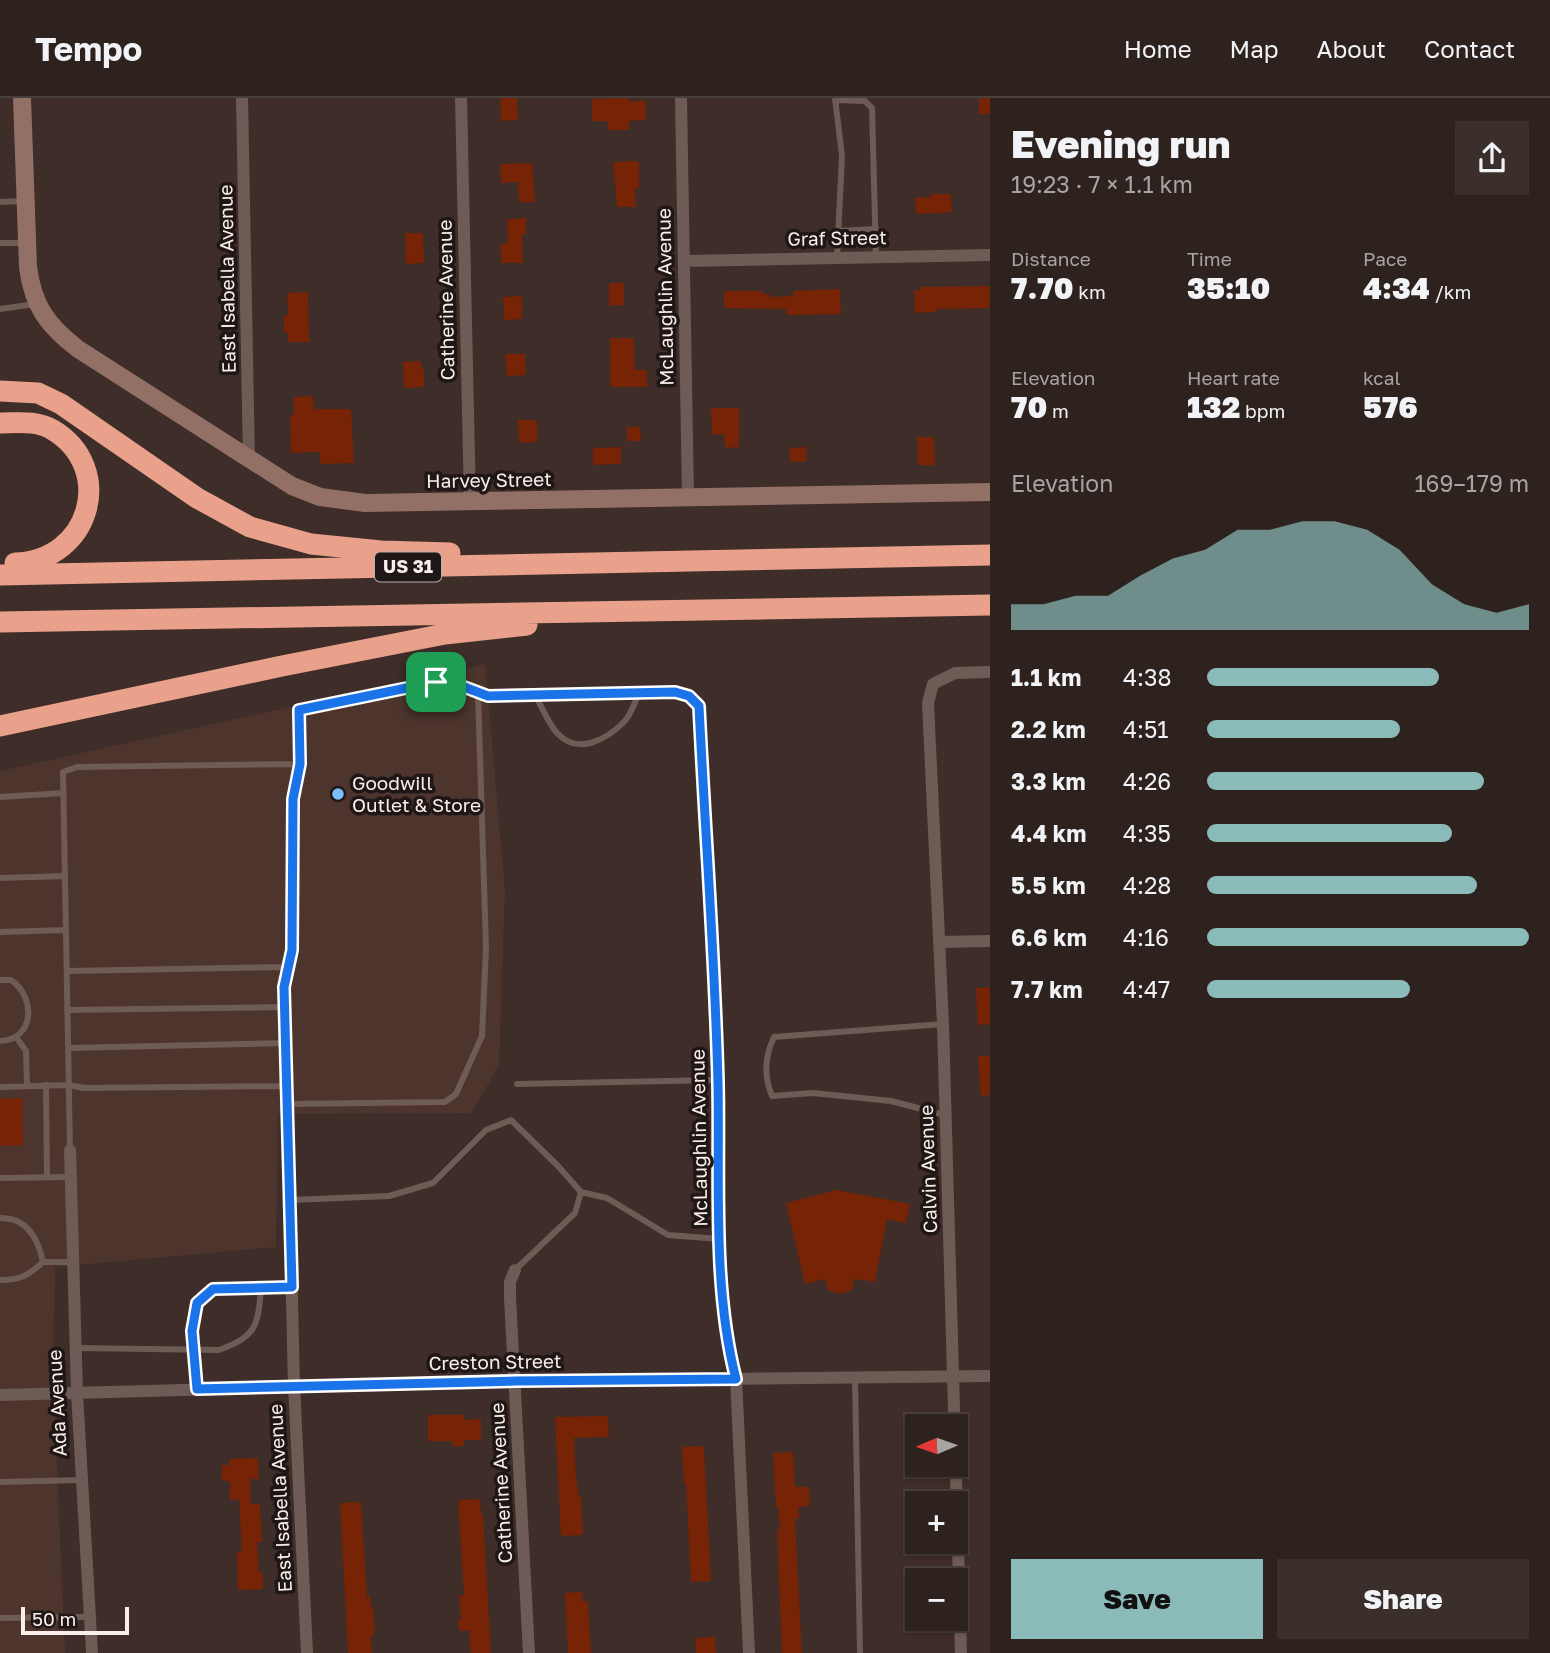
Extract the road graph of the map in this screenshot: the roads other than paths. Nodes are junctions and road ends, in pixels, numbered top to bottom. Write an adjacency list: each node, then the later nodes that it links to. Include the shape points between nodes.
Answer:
1 (22, 98): 6 (street)
2 (242, 98): 20 (street, East Isabella Avenue)
3 (461, 98): 23 (street, Catherine Avenue)
4 (681, 98): 15 (street, McLaughlin Avenue)
5 (835, 99): 8 (lane, via 865,101 872,108); 9 (lane, via 842,156)
6 (24, 201): 7 (lane); 11 (street)
7 (0, 202)
8 (876, 229): 9 (lane); 13 (lane)
9 (838, 231): 14 (lane)
10 (0, 243): 11 (lane)
11 (25, 243): 17 (street, via 30,284)
12 (990, 255): 13 (street, Graf Street)
13 (876, 257): 14 (street, Graf Street)
14 (837, 258): 15 (street, Graf Street)
15 (684, 261): 22 (street, McLaughlin Avenue)
16 (0, 309): 17 (lane)
17 (41, 311): 20 (street, Harvey Street, via 57,332 78,348)
18 (0, 391): 25 (highway, via 49,398 197,498 250,527 311,544 381,551 577,552)
19 (0, 423): 26 (highway, via 52,429 77,454 88,489 82,524 62,549 29,563)
20 (249, 460): 23 (street, Harvey Street, via 320,497 365,503)
21 (990, 492): 22 (street, Harvey Street)
22 (688, 496): 23 (street, Harvey Street)
23 (470, 502)
24 (990, 555): 25 (highway, US 31)
25 (658, 562): 27 (highway, US 31)
26 (0, 564)
27 (0, 575)
28 (990, 605): 29 (highway)
29 (658, 611): 30 (highway); 36 (highway, via 445,634)
30 (0, 622)
31 (990, 673): 45 (street, Calvin Avenue, via 955,673 933,684 928,703)
32 (478, 693): 34 (lane); 37 (lane, via 436,682 299,710); 63 (lane, via 485,993 482,1035 456,1094 445,1102)
33 (639, 693): 34 (lane); 34 (lane, via 626,720 596,743 580,745 557,733); 35 (lane, via 675,692 689,696)
34 (535, 695)
35 (699, 706): 56 (street, McLaughlin Avenue)
36 (0, 726)
37 (300, 764): 38 (lane, via 77,768 63,772); 46 (lane, via 293,799)
38 (64, 793): 39 (lane); 40 (lane)
39 (0, 797)
40 (65, 876): 41 (lane); 42 (lane)
41 (0, 878)
42 (66, 930): 43 (lane); 47 (lane)
43 (0, 932)
44 (990, 941): 45 (street)
45 (940, 942): 51 (street, Calvin Avenue)
46 (288, 967): 47 (lane); 49 (lane)
47 (67, 971): 50 (lane)
48 (0, 980): 52 (lane, via 17,984 29,1002 29,1014)
49 (285, 1007): 50 (lane); 54 (lane)
50 (67, 1010): 55 (lane)
51 (943, 1024): 64 (street, Calvin Avenue); 64 (lane, via 774,1037 767,1085 772,1096 813,1093 891,1101)
52 (16, 1037): 53 (lane); 59 (lane, via 26,1051)
53 (0, 1041)
54 (286, 1043): 55 (lane); 61 (lane)
55 (68, 1048): 57 (lane)
56 (718, 1080): 58 (lane); 73 (street, McLaughlin Avenue)
57 (69, 1084): 60 (lane); 61 (lane, via 83,1088); 66 (lane)
58 (517, 1084)
59 (27, 1086): 60 (lane); 62 (lane)
60 (46, 1086): 67 (lane)
61 (287, 1086): 63 (lane)
62 (0, 1087)
63 (288, 1104): 65 (lane)
64 (945, 1115): 83 (street, Calvin Avenue)
65 (288, 1131): 71 (street, East Isabella Avenue)
66 (70, 1150): 68 (street, Ada Avenue)
67 (47, 1177): 68 (lane); 69 (lane)
68 (71, 1177): 75 (street, Ada Avenue)
69 (0, 1178)
70 (581, 1192): 71 (lane, via 511,1119 486,1130 433,1183 389,1196); 73 (lane, via 607,1198 668,1235); 76 (lane, via 575,1213)
71 (291, 1200): 79 (street, East Isabella Avenue)
72 (0, 1218): 74 (lane, via 19,1220 29,1228 40,1245)
73 (720, 1240): 85 (street, McLaughlin Avenue, via 727,1345)
74 (43, 1262): 75 (lane); 77 (lane, via 29,1275)
75 (73, 1262): 80 (street, Ada Avenue)
76 (515, 1270): 86 (street, Catherine Avenue, via 510,1282)
77 (0, 1280)
78 (261, 1287): 79 (lane); 81 (lane, via 259,1314 250,1334 219,1350); 81 (lane, via 213,1289 197,1303)
79 (292, 1287): 87 (street, East Isabella Avenue)
80 (76, 1348): 81 (lane); 89 (street, Ada Avenue)
81 (193, 1349): 88 (lane)
82 (990, 1376): 83 (street, Creston Street)
83 (955, 1377): 84 (street, Creston Street); 100 (street, Calvin Avenue)
84 (855, 1378): 85 (street, Creston Street); 99 (lane)
85 (736, 1379): 86 (street, Creston Street); 98 (street, McLaughlin Avenue)
86 (515, 1381): 87 (street, Creston Street); 97 (street, Catherine Avenue)
87 (294, 1385): 88 (street, Creston Street); 96 (street, East Isabella Avenue)
88 (197, 1389): 89 (street, Creston Street)
89 (77, 1393): 90 (street, Creston Street); 91 (street, Ada Avenue)
90 (0, 1395)
91 (82, 1480): 92 (lane); 93 (street, Ada Avenue)
92 (0, 1482)
93 (90, 1617): 94 (lane); 95 (street, Ada Avenue)
94 (0, 1618)
95 (92, 1653)
96 (307, 1653)
97 (529, 1653)
98 (749, 1653)
99 (860, 1653)
100 (961, 1653)

